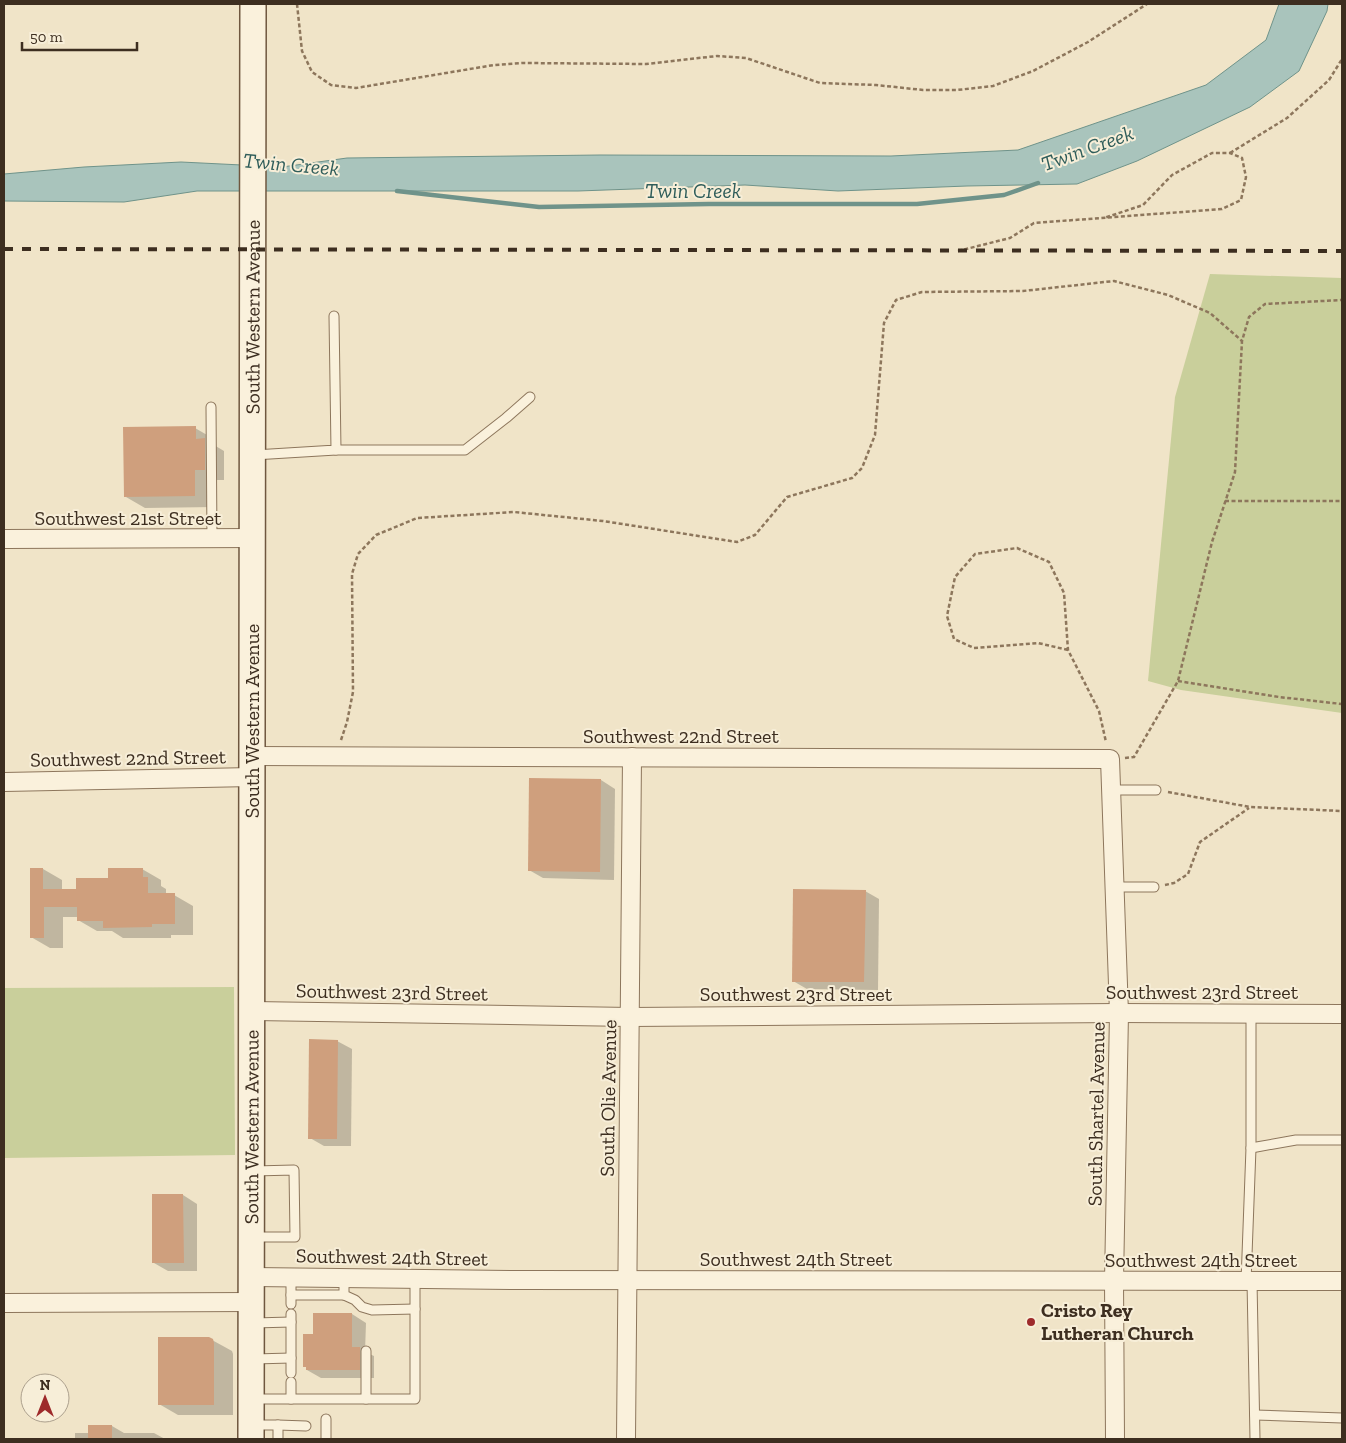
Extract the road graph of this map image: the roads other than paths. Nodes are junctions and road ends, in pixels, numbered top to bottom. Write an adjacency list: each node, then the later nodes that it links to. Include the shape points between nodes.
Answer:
1 (253, 4): 6 (main road, South Western Avenue)
2 (334, 316): 5 (lane)
3 (530, 397): 5 (lane, via 465,450)
4 (210, 407): 9 (lane)
5 (336, 450): 6 (lane)
6 (253, 454): 7 (main road, South Western Avenue)
7 (253, 538): 9 (street, Southwest 21st Street); 12 (main road, South Western Avenue)
8 (4, 539): 9 (street, Southwest 21st Street)
9 (212, 539)
10 (632, 758): 11 (street, Southwest 22nd Street); 12 (street, Southwest 22nd Street, via 335,756); 22 (street, South Olie Avenue)
11 (1110, 759): 14 (street, South Shartel Avenue)
12 (252, 766): 13 (street, Southwest 22nd Street); 18 (main road, South Western Avenue)
13 (4, 782)
14 (1111, 790): 15 (lane); 16 (street, South Shartel Avenue)
15 (1156, 790)
16 (1114, 887): 17 (lane); 19 (street, South Shartel Avenue)
17 (1154, 887)
18 (251, 1011): 22 (street, Southwest 23rd Street); 25 (main road, South Western Avenue)
19 (1118, 1013): 20 (street, Southwest 23rd Street); 22 (street, Southwest 23rd Street); 31 (street, South Shartel Avenue)
20 (1251, 1013): 21 (street, Southwest 23rd Street); 24 (lane)
21 (1342, 1014)
22 (630, 1017): 30 (street, South Olie Avenue)
23 (1342, 1140): 24 (lane, via 1296,1140)
24 (1252, 1148): 33 (lane)
25 (251, 1171): 26 (main road, South Western Avenue); 26 (lane, via 294,1170 295,1237)
26 (250, 1237): 27 (main road, South Western Avenue)
27 (250, 1277): 28 (street, Southwest 24th Street); 37 (main road, South Western Avenue)
28 (291, 1277): 34 (street, Southwest 24th Street); 34 (lane, via 291,1299)
29 (415, 1279): 30 (street, Southwest 24th Street); 34 (street, Southwest 24th Street); 36 (lane)
30 (626, 1280): 31 (street, Southwest 24th Street); 52 (street, South Olie Avenue)
31 (1114, 1281): 33 (street, Southwest 24th Street); 53 (street, South Shartel Avenue)
32 (1342, 1281): 33 (street, Southwest 24th Street)
33 (1249, 1282): 44 (lane)
34 (344, 1286): 36 (lane, via 362,1308)
35 (4, 1303): 37 (street)
36 (415, 1309): 43 (lane, via 415,1398)
37 (250, 1312): 39 (lane, via 291,1318); 40 (main road, South Western Avenue)
38 (366, 1351): 43 (lane)
39 (291, 1358): 40 (lane); 42 (lane)
40 (251, 1359): 41 (main road, South Western Avenue)
41 (251, 1399): 42 (lane); 49 (main road, South Western Avenue)
42 (291, 1399): 43 (lane)
43 (366, 1399)
44 (1255, 1416): 45 (lane); 54 (lane)
45 (1342, 1418)
46 (326, 1419): 51 (lane)
47 (278, 1425): 48 (lane); 49 (lane); 50 (lane)
48 (306, 1426)
49 (251, 1432)
50 (278, 1439)
51 (326, 1439)
52 (626, 1439)
53 (1115, 1439)
54 (1255, 1439)

